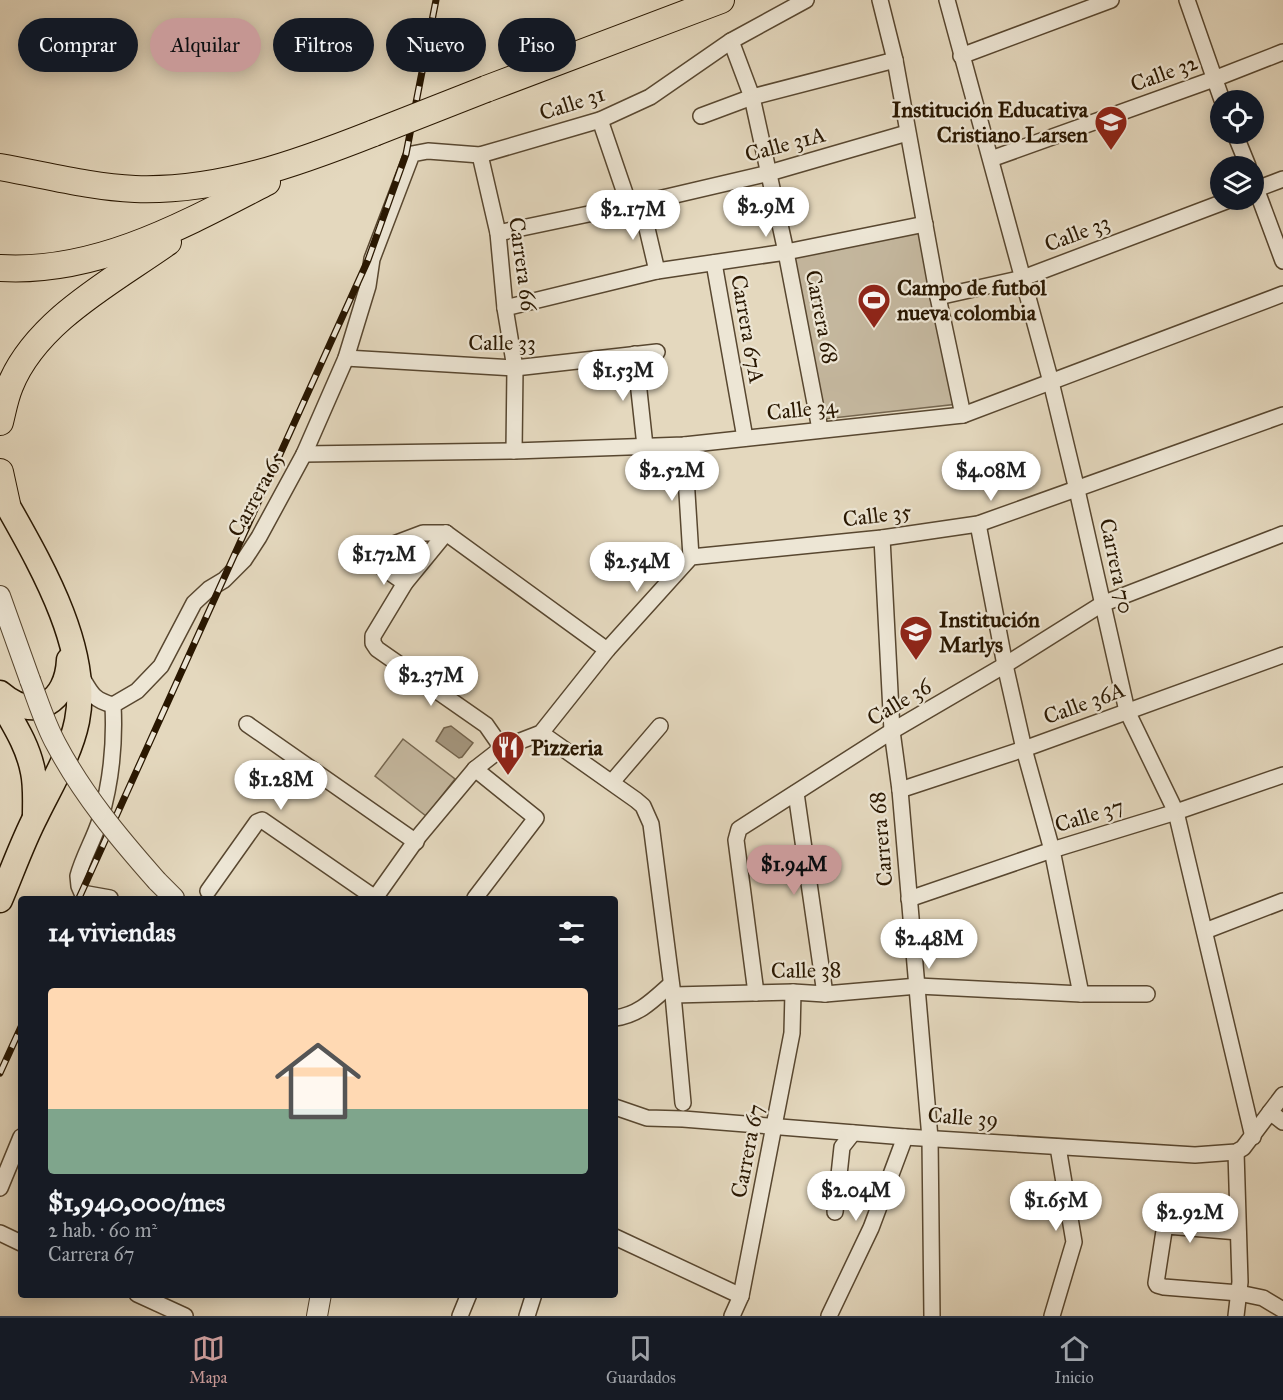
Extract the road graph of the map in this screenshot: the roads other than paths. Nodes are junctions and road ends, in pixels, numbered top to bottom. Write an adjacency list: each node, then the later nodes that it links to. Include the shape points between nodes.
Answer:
1 (722, 0): 19 (highway, bridge)
2 (806, 0): 7 (street, Calle 31)
3 (880, 0): 10 (street)
4 (947, 0): 9 (street, Carrera 70)
5 (1111, 0): 9 (street)
6 (1187, 0): 11 (street)
7 (731, 41): 13 (street, Carrera 68); 15 (street, Calle 31, via 650,97)
8 (1283, 52): 11 (street, Calle 32)
9 (961, 56): 20 (street, Carrera 70)
10 (895, 60): 13 (street); 16 (street)
11 (1214, 79): 12 (street); 20 (street, Calle 32)
12 (1218, 90)
13 (752, 97): 14 (street); 22 (street, Carrera 68)
14 (701, 116)
15 (600, 120): 18 (street, Calle 31); 25 (street)
16 (907, 133): 22 (street, Calle 31A); 29 (street)
17 (412, 154): 18 (street, Calle 31); 42 (street, Carrera 65, via 372,259)
18 (480, 155): 30 (street, Carrera 66)
19 (315, 157): 21 (highway, via 222,183 168,189 103,186); 26 (highway)
20 (991, 159): 36 (street, Carrera 70)
21 (0, 167)
22 (769, 173): 25 (street, Calle 31A); 31 (street, Carrera 68)
23 (1283, 179): 24 (street)
24 (1264, 184)
25 (635, 204): 30 (street, Calle 31A); 35 (street)
26 (218, 207): 34 (highway, via 105,255 61,266); 47 (highway, via 70,310 34,344 10,386)
27 (1210, 207): 36 (street, Calle 33)
28 (1264, 210): 32 (street)
29 (925, 224): 31 (street); 38 (street)
30 (498, 233): 39 (street, Carrera 66)
31 (786, 252): 33 (street); 48 (street, Carrera 68)
32 (1283, 261)
33 (714, 263): 35 (street); 49 (street, Carrera 67A)
34 (0, 268)
35 (657, 271): 39 (street)
36 (1023, 278): 38 (street, Calle 33); 44 (street, Carrera 70)
37 (1283, 294): 44 (street, Calle 34)
38 (938, 297): 46 (street)
39 (505, 308): 43 (street, Carrera 66)
40 (657, 352): 41 (street, Calle 33)
41 (635, 354): 43 (street, Calle 33); 51 (street)
42 (346, 358): 43 (street, Calle 33); 53 (street, Carrera 65)
43 (515, 368): 52 (street, Carrera 66)
44 (1051, 382): 46 (street, Calle 34); 55 (street, Carrera 70)
45 (1283, 415): 55 (street, Calle 35)
46 (963, 416): 48 (street, Calle 34)
47 (0, 422)
48 (820, 429): 49 (street, Calle 34)
49 (745, 438): 50 (street, Calle 34)
50 (684, 445): 51 (street, Calle 34); 61 (street)
51 (645, 446): 52 (street, Calle 34)
52 (514, 451): 53 (street, Calle 34)
53 (304, 454): 72 (street, Carrera 65, via 244,560 194,603 161,666 137,691)
54 (0, 472): 56 (highway)
55 (1077, 490): 57 (street, Calle 35); 64 (street, Carrera 70)
56 (4, 498): 65 (main road, via 56,597)
57 (978, 524): 60 (street, Calle 35); 68 (street)
58 (446, 533): 62 (street); 62 (street, via 423,533 378,550 375,555 379,565); 66 (street)
59 (1283, 534): 64 (street, Calle 36)
60 (882, 538): 61 (street, Calle 35); 76 (street, Carrera 68)
61 (691, 557): 66 (street)
62 (405, 583): 78 (street, via 373,636 373,643 486,725)
63 (0, 597): 91 (street, bridge, via 56,743 75,777 113,831)
64 (1102, 604): 68 (street, Calle 36); 73 (street, Carrera 70)
65 (68, 630): 69 (main road); 70 (main road, via 69,671 57,698 43,706 29,707)
66 (607, 650): 77 (street)
67 (1283, 654): 73 (street, Calle 36A)
68 (1005, 665): 76 (street, Calle 36); 79 (street)
69 (79, 673): 72 (street, via 94,697); 86 (main road, via 77,720 60,771)
70 (0, 693)
71 (0, 700): 86 (main road, via 30,759)
72 (113, 705): 90 (street, via 112,762 100,820 78,876 82,893)
73 (1127, 711): 79 (street, Calle 36A); 85 (street, Carrera 70)
74 (247, 724): 87 (street)
75 (660, 726): 82 (street)
76 (892, 731): 83 (street, Carrera 68); 84 (street, Calle 36)
77 (541, 733): 78 (street); 82 (street)
78 (502, 748): 80 (street)
79 (1024, 749): 83 (street, Calle 36A); 88 (street)
80 (475, 769): 87 (street); 94 (street, via 536,818)
81 (1283, 774): 85 (street, Calle 37)
82 (612, 782): 100 (street, via 643,806 651,824)
83 (900, 790): 95 (street, Carrera 68)
84 (796, 793): 102 (street, Calle 36, via 739,829 736,840); 103 (street)
85 (1176, 812): 88 (street, Calle 37); 98 (street, Carrera 70)
86 (35, 817): 96 (main road)
87 (416, 842): 93 (street)
88 (1052, 850): 95 (street, Calle 37); 104 (street)
89 (208, 891): 92 (street, via 257,822 265,820)
90 (99, 896)
91 (172, 896)
92 (372, 896)
93 (376, 896)
94 (477, 896)
95 (909, 899): 99 (street, Carrera 68)
96 (0, 900)
97 (1283, 902): 98 (street)
98 (1205, 931): 115 (street, Carrera 70)
99 (918, 986): 103 (street, Calle 38); 104 (street, Calle 38); 116 (street, Carrera 68)
100 (672, 990): 102 (street, Calle 38); 106 (street, via 627,1017); 108 (street)
101 (793, 992): 102 (street, Calle 38); 103 (street, Calle 38); 112 (street, Carrera 67, via 792,1033)
102 (756, 993)
103 (825, 994)
104 (1081, 994): 105 (street, Calle 38)
105 (1147, 994)
106 (618, 1018)
107 (1283, 1095): 110 (street)
108 (683, 1103)
109 (618, 1108): 112 (street, Calle 39, via 647,1118)
110 (1270, 1112): 111 (street); 115 (street)
111 (1283, 1122)
112 (774, 1125): 113 (street, Calle 39); 127 (street, Carrera 67)
113 (853, 1133): 114 (street, Calle 39); 121 (street, via 842,1147)
114 (904, 1137): 116 (street, Calle 39); 138 (street, via 871,1228)
115 (1253, 1137): 119 (street)
116 (930, 1138): 117 (street, Calle 39); 139 (street, Carrera 68)
117 (1058, 1147): 119 (street, Calle 39, via 1195,1155); 140 (street, via 1074,1242)
118 (18, 1148): 120 (street)
119 (1236, 1152): 122 (street)
120 (0, 1188)
121 (835, 1212)
122 (1238, 1232): 126 (street); 126 (street, via 1167,1226 1155,1278 1157,1285 1164,1287)
123 (0, 1233): 125 (street)
124 (618, 1238): 127 (street)
125 (18, 1242)
126 (1239, 1293): 132 (street, via 1263,1298); 141 (street)
127 (741, 1296): 137 (street, Carrera 67)
128 (146, 1298): 133 (street)
129 (320, 1298): 134 (street)
130 (467, 1298): 135 (street)
131 (533, 1298): 136 (street)
132 (1283, 1310)
133 (185, 1316)
134 (316, 1316)
135 (460, 1316)
136 (527, 1316)
137 (732, 1316)
138 (829, 1316)
139 (932, 1316)
140 (1052, 1316)
141 (1236, 1316)

